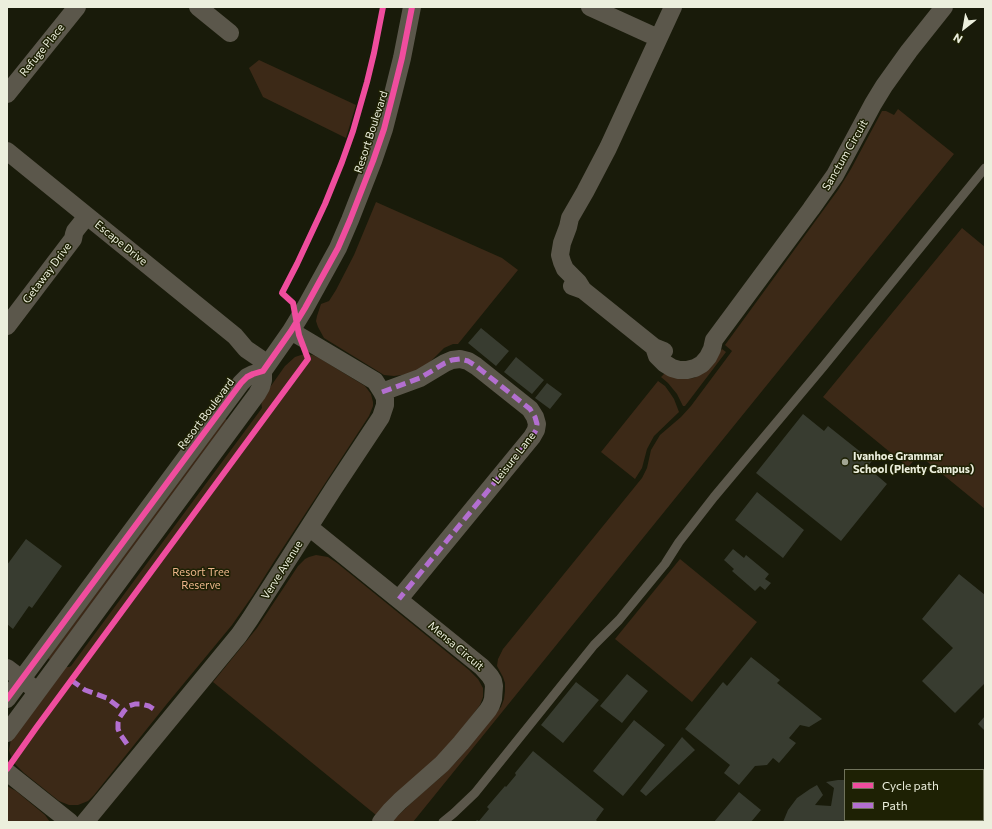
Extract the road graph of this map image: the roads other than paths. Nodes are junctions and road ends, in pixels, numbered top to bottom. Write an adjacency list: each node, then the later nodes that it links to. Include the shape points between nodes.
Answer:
1 (77, 7): 9 (street, Refuge Place)
2 (198, 7): 7 (street)
3 (412, 7): 14 (street, Resort Boulevard, via 384,129 371,166 338,248)
4 (590, 7): 8 (street)
5 (673, 7): 8 (street, Sanctum Circuit)
6 (944, 7): 8 (street, Sanctum Circuit, via 884,86 831,181 714,340 708,358 695,368 687,370 672,368 664,363 654,348 583,290 570,285 555,270 551,254 554,236 562,223 570,218 596,173)
7 (230, 33)
8 (658, 38)
9 (7, 94)
10 (7, 151): 12 (street, Escape Drive)
11 (985, 168): 29 (lane, via 688,530 619,620 594,645 475,793)
12 (90, 218): 13 (street, Getaway Drive, via 75,231 73,239); 15 (street, Escape Drive, via 234,336 252,341)
13 (7, 326)
14 (291, 331): 15 (street, Resort Boulevard); 16 (street, via 368,376)
15 (268, 364): 17 (street, Resort Boulevard, via 241,382); 18 (street, Resort Boulevard, via 261,387)
16 (382, 392): 19 (street, Verve Avenue, via 385,405 381,418); 20 (street, Leisure Lane, via 420,378 452,360 460,359 476,366 530,409 537,424 532,437)
17 (225, 405): 18 (street); 22 (street, Resort Boulevard)
18 (240, 416): 23 (street, Resort Boulevard)
19 (309, 527): 20 (street, Mensa Circuit); 27 (street, Verve Avenue, via 239,635)
20 (399, 599): 28 (street, Mensa Circuit, via 482,667 493,681 494,693 488,710 454,752)
21 (7, 668): 22 (street)
22 (13, 686): 23 (street)
23 (35, 695): 24 (street, Resort Boulevard)
24 (7, 733)
25 (7, 772): 26 (street)
26 (70, 822)
27 (85, 822)
28 (381, 822)
29 (443, 822)

